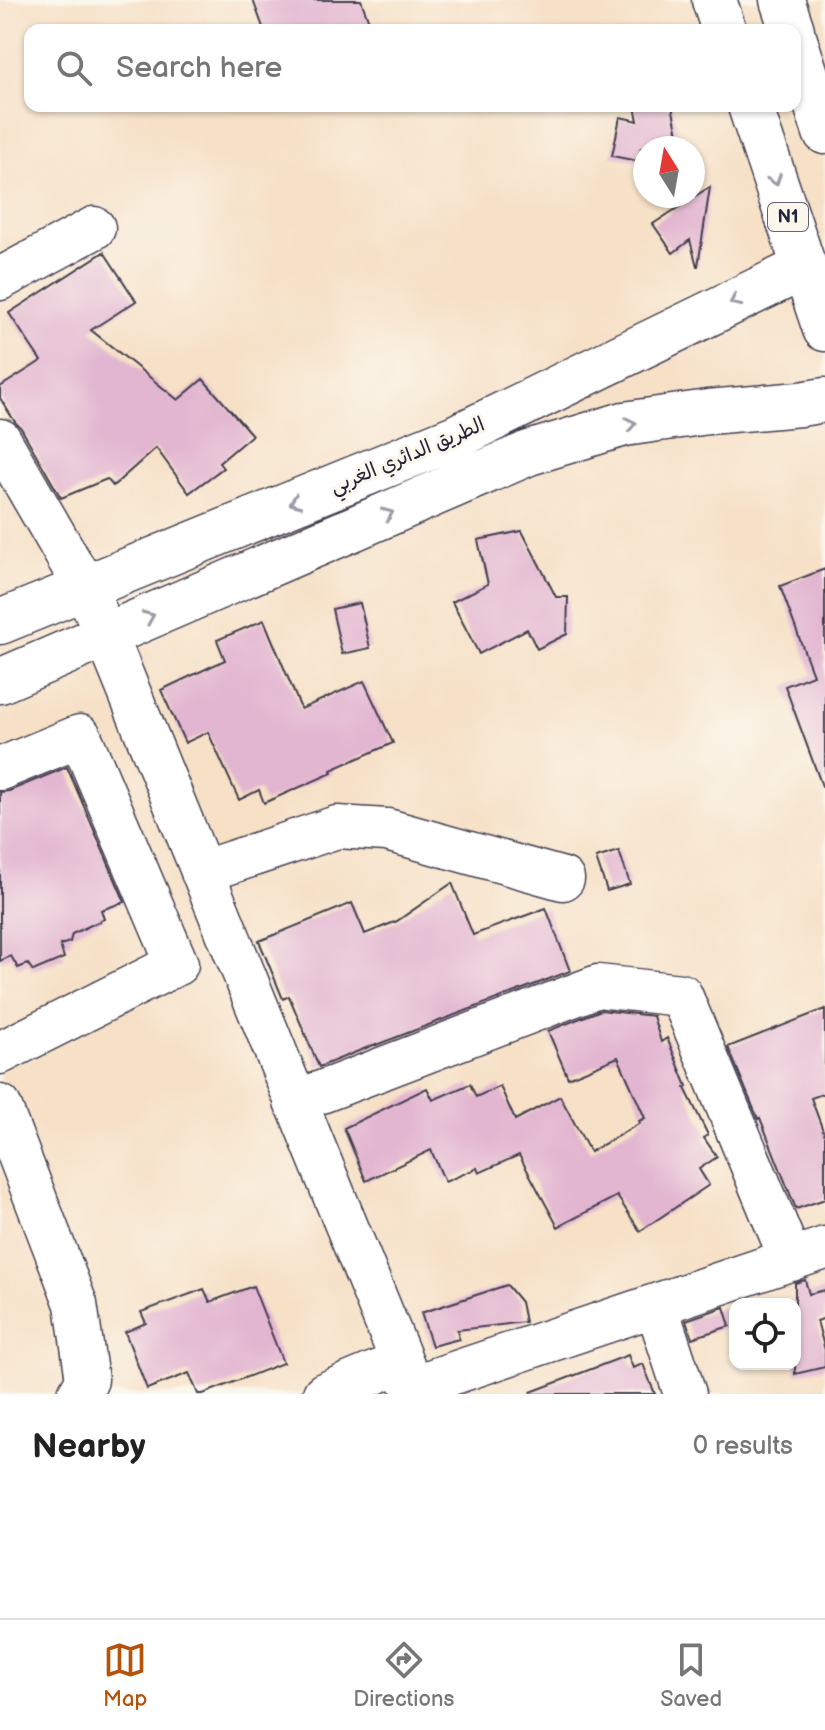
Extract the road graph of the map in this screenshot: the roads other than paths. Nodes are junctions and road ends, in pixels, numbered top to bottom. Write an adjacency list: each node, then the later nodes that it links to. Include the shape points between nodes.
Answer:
1 (714, 0): 3 (main road)
2 (782, 0): 4 (main road)
3 (722, 24)
4 (790, 24)
5 (801, 58): 7 (main road)
6 (752, 112): 9 (main road, N1, one-way to 9)
7 (825, 132)
8 (94, 228): 10 (street)
9 (805, 267): 11 (main road, N1); 14 (main road, الطريق الدائري الغربي, one-way to 14, via 456,437)
10 (0, 279)
11 (825, 329)
12 (825, 400): 16 (main road, one-way to 12, via 529,453 624,424)
13 (0, 440): 14 (street)
14 (84, 586): 15 (main road, الطريق الدائري الغربي); 16 (street)
15 (0, 622)
16 (106, 635): 17 (main road); 19 (street)
17 (0, 681)
18 (0, 769): 21 (street, via 80,736 177,964)
19 (202, 872): 20 (street, via 337,827 387,830); 22 (street)
20 (563, 879)
21 (0, 1053)
22 (295, 1102): 24 (street, via 598,986 681,995); 26 (street)
23 (0, 1106): 27 (street, via 76,1304 87,1380)
24 (808, 1254): 25 (street)
25 (656, 1305): 26 (street); 29 (street)
26 (409, 1381): 28 (street)
27 (79, 1394)
28 (324, 1394)
29 (685, 1394)

